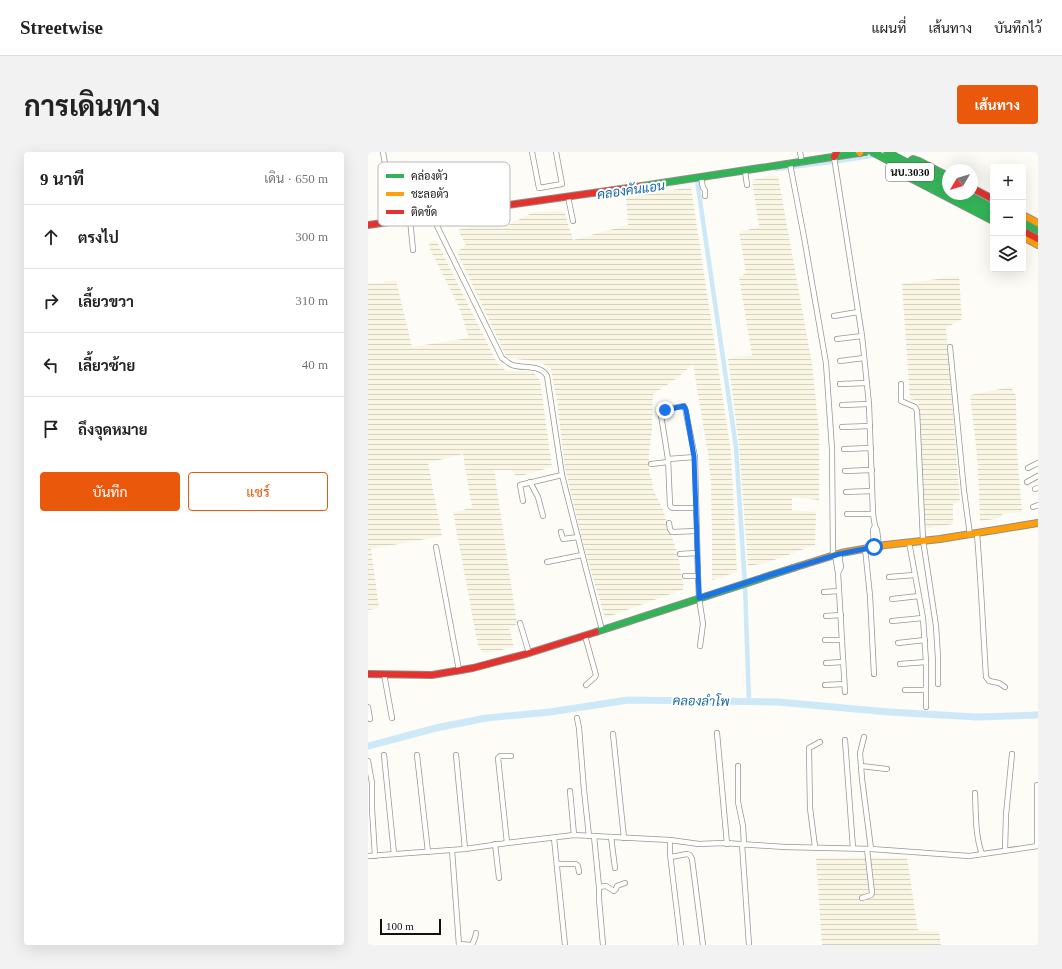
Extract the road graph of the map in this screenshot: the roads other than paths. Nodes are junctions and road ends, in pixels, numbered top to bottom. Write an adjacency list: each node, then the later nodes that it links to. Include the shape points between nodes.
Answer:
1 (383, 152): 9 (street)
2 (532, 152): 3 (street, via 539,188 562,184)
3 (556, 152)
4 (800, 152): 10 (street)
5 (861, 152): 8 (street)
6 (872, 152): 17 (street, นบ.3030, bridge)
7 (887, 152): 15 (street, นบ.3030, bridge)
8 (835, 159): 10 (street); 44 (street)
9 (385, 162)
10 (802, 162): 11 (street)
11 (790, 164): 12 (street); 94 (street, via 826,363)
12 (745, 172): 14 (street); 16 (street)
13 (942, 173): 19 (street, via 913,159 905,167 910,178)
14 (701, 178): 20 (street); 22 (street)
15 (942, 181)
16 (746, 183)
17 (942, 189)
18 (978, 191): 21 (street)
19 (942, 195)
20 (705, 196)
21 (990, 197)
22 (568, 198): 26 (street); 31 (street)
23 (952, 200): 30 (street)
24 (964, 200): 28 (street)
25 (978, 200): 27 (street)
26 (510, 206)
27 (990, 206)
28 (990, 213)
29 (1026, 217): 33 (street)
30 (990, 219)
31 (573, 221)
32 (378, 223): 34 (street)
33 (1038, 223)
34 (368, 225)
35 (1026, 225): 38 (street)
36 (410, 226): 43 (street)
37 (437, 226): 67 (street, via 502,358 510,365 545,372)
38 (1038, 231)
39 (1026, 233): 41 (street)
40 (1026, 239): 42 (street)
41 (1038, 239)
42 (1038, 245)
43 (413, 250)
44 (858, 312): 45 (street); 46 (street)
45 (834, 316)
46 (862, 336): 47 (street); 49 (street)
47 (837, 339)
48 (950, 346): 84 (street, via 963,484)
49 (864, 358): 50 (street); 51 (street)
50 (840, 361)
51 (867, 383): 52 (street); 54 (street)
52 (840, 384)
53 (901, 384): 86 (street, via 901,401 915,407 917,411)
54 (869, 404): 55 (street); 56 (street)
55 (842, 406)
56 (870, 426): 57 (street); 58 (street)
57 (842, 427)
58 (871, 448): 59 (street); 65 (street)
59 (844, 449)
60 (694, 457): 61 (street); 61 (street, via 684,406 665,410 661,414); 76 (street)
61 (668, 460): 63 (street); 76 (street, via 671,507)
62 (1038, 463): 64 (street)
63 (651, 464)
64 (1028, 468)
65 (872, 470): 66 (street); 71 (street)
66 (845, 471)
67 (562, 475): 69 (street); 85 (street)
68 (1038, 476): 70 (street)
69 (530, 482): 73 (street, via 520,485); 79 (street)
70 (1027, 482)
71 (872, 491): 72 (street); 78 (street)
72 (846, 492)
73 (523, 501)
74 (1038, 505): 75 (street)
75 (1033, 507)
76 (696, 508): 82 (street)
77 (848, 514): 78 (street)
78 (873, 514): 88 (street, via 877,530)
79 (544, 516)
80 (669, 523): 82 (street, via 672,532)
81 (1038, 523): 84 (street)
82 (696, 530): 91 (street)
83 (561, 532): 85 (street, via 563,539)
84 (973, 534): 86 (street); 130 (street, via 981,581 986,677 989,681)
85 (578, 537): 93 (street)
86 (923, 540): 87 (street); 127 (street, via 936,626)
87 (909, 542): 88 (street); 96 (street)
88 (876, 546): 90 (street)
89 (436, 547): 122 (street)
90 (865, 548): 94 (street); 125 (street)
91 (697, 553): 92 (street); 98 (street)
92 (680, 554)
93 (582, 555): 95 (street); 110 (street)
94 (836, 555): 100 (street, via 841,567 838,573); 103 (street)
95 (547, 562)
96 (915, 574): 99 (street); 102 (street)
97 (685, 576): 98 (street)
98 (698, 576): 103 (street)
99 (889, 577)
100 (839, 591): 101 (street); 105 (street)
101 (824, 592)
102 (919, 596): 104 (street); 107 (street)
103 (699, 598): 110 (street); 116 (street, via 703,624)
104 (892, 599)
105 (841, 615): 106 (street); 113 (street)
106 (826, 616)
107 (923, 618): 108 (street); 114 (street)
108 (892, 621)
109 (520, 623): 117 (street)
110 (602, 630): 111 (street)
111 (585, 636): 117 (street); 128 (street, via 596,675)
112 (825, 640): 113 (street)
113 (842, 640): 118 (street)
114 (925, 640): 115 (street); 119 (street)
115 (898, 643)
116 (700, 646)
117 (529, 653): 122 (street)
118 (843, 662): 120 (street); 126 (street)
119 (926, 662): 121 (street); 132 (street)
120 (826, 663)
121 (900, 664)
122 (459, 670): 124 (street, via 432,675)
123 (368, 674): 124 (street)
124 (384, 674): 136 (street)
125 (874, 674)
126 (844, 684): 129 (street); 133 (street)
127 (938, 684)
128 (586, 685)
129 (825, 685)
130 (1005, 686)
131 (905, 690): 132 (street)
132 (926, 690): 135 (street)
133 (845, 692)
134 (368, 706): 138 (street)
135 (926, 707)
136 (392, 718)
137 (577, 718): 157 (street)
138 (370, 719)
139 (717, 732): 164 (street)
140 (614, 734): 160 (street)
141 (864, 737): 151 (street, via 860,753)
142 (845, 740): 168 (street)
143 (820, 742): 167 (street, via 809,748 810,808)
144 (1012, 754): 172 (street)
145 (384, 755): 174 (street)
146 (417, 755): 173 (street)
147 (456, 755): 169 (street)
148 (512, 756): 162 (street, via 500,756 498,759)
149 (368, 762): 177 (street, via 372,783)
150 (738, 766): 165 (street, via 738,802 743,826)
151 (861, 766): 152 (street); 170 (street)
152 (887, 769)
153 (1037, 785): 166 (street)
154 (570, 791): 156 (street)
155 (975, 793): 175 (street, via 977,836)
156 (574, 835): 157 (street); 159 (street)
157 (591, 836): 158 (street); 184 (street)
158 (611, 837): 160 (street); 180 (street)
159 (554, 838): 162 (street); 179 (street)
160 (624, 838): 161 (street)
161 (670, 840): 164 (street); 178 (street)
162 (506, 843): 163 (street)
163 (495, 844): 169 (street); 182 (street)
164 (727, 844): 165 (street)
165 (743, 844): 167 (street); 193 (street)
166 (1038, 846): 172 (street)
167 (815, 847): 168 (street)
168 (853, 848): 170 (street)
169 (465, 849): 171 (street)
170 (869, 849): 175 (street, via 969,856); 185 (street, via 872,893)
171 (452, 850): 173 (street); 187 (street)
172 (1005, 850): 175 (street)
173 (428, 852): 174 (street)
174 (394, 854): 177 (street)
175 (982, 854)
176 (368, 856): 177 (street)
177 (375, 856)
178 (671, 857): 191 (street); 192 (street, via 690,855)
179 (556, 864): 181 (street, via 576,864); 189 (street)
180 (615, 868)
181 (579, 872)
182 (499, 878)
183 (624, 883): 184 (street, via 617,886 614,891 606,886)
184 (599, 887): 190 (street)
185 (862, 898)
186 (476, 933): 188 (street)
187 (459, 944): 188 (street)
188 (472, 945)
189 (565, 945)
190 (603, 945)
191 (681, 945)
192 (702, 945)
193 (749, 945)

